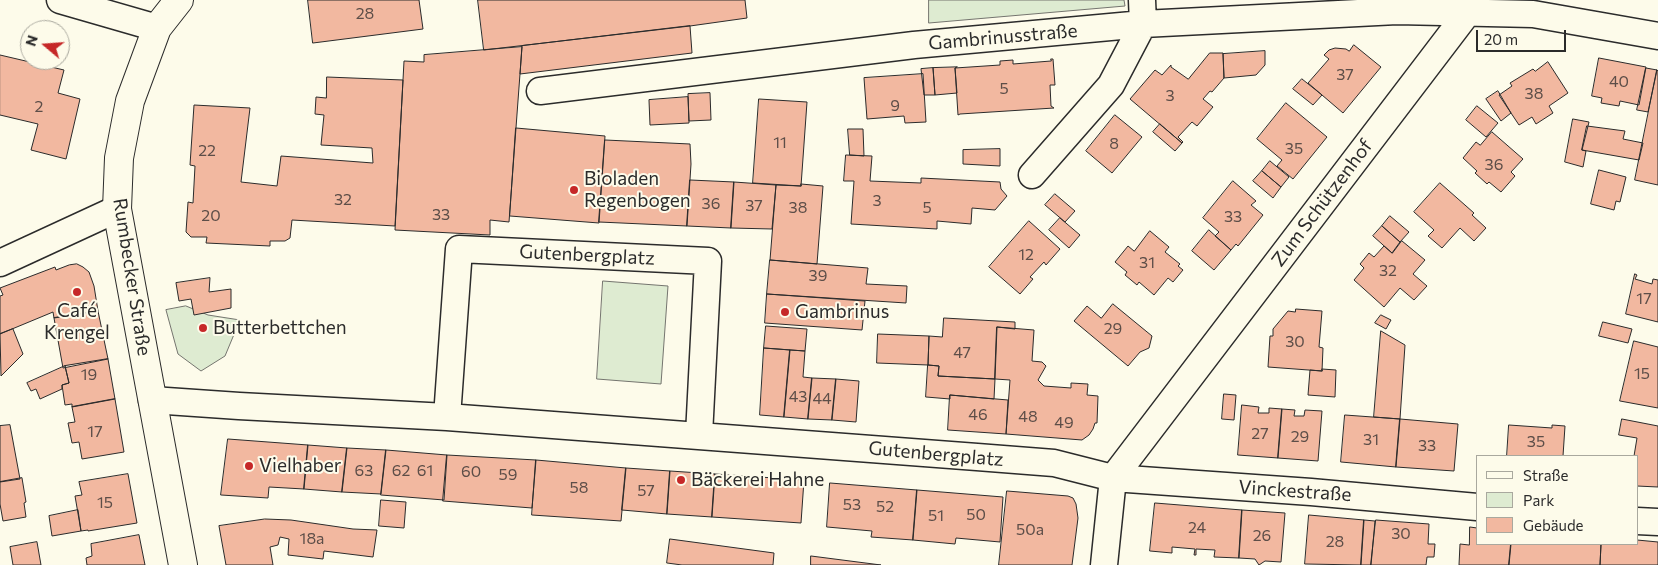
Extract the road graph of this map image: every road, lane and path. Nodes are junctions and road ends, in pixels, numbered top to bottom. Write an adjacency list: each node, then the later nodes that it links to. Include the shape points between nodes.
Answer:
1 (60, 0): 5 (street)
2 (179, 0): 5 (street, Rumbecker Straße)
3 (1143, 12): 4 (street, Gambrinusstraße); 7 (street, Gambrinusstraße, via 914,45); 8 (street, via 1111,85)
4 (1468, 12): 6 (street, via 1533,14); 14 (street, Zum Schützenhof)
5 (158, 28): 9 (street, Rumbecker Straße, via 130,101 119,158)
6 (1658, 36)
7 (540, 91)
8 (1032, 175)
9 (118, 209): 10 (street); 11 (street, Rumbecker Straße)
10 (0, 263)
11 (152, 400): 12 (street, Gutenbergplatz); 18 (street, Rumbecker Straße)
12 (447, 417): 13 (street, Gutenbergplatz); 13 (street, Gutenbergplatz, via 460,249 708,261)
13 (699, 435): 14 (street, Gutenbergplatz, via 1054,463)
14 (1113, 478): 15 (street, Vinckestraße); 19 (street)
15 (1476, 507)
16 (1638, 521): 17 (street)
17 (1658, 522)
18 (183, 565)
19 (1104, 565)

